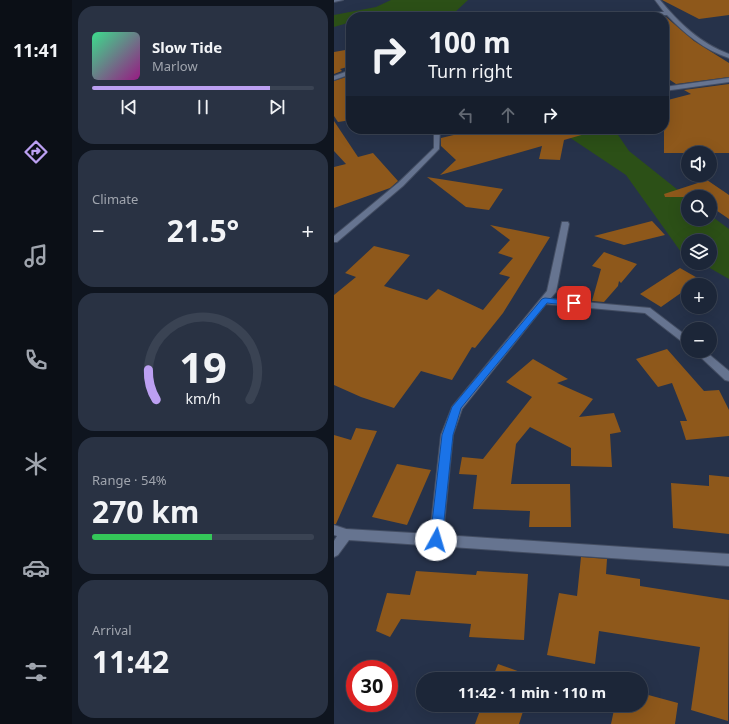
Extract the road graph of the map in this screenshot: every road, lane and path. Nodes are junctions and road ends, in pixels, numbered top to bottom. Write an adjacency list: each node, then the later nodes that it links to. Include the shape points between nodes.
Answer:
1 (341, 0): 3 (street)
2 (656, 0): 4 (street)
3 (334, 1)
4 (666, 12)
5 (669, 15): 6 (street, via 691,35)
6 (729, 56)
7 (346, 74): 8 (street)
8 (334, 78)
9 (729, 80): 10 (street)
10 (669, 88)
11 (437, 134): 13 (street, via 437,148 434,152 393,193)
12 (565, 224): 14 (street, via 551,292)
13 (334, 240)
14 (545, 301): 15 (street, via 647,310); 19 (street, via 457,407 448,435)
15 (681, 337)
16 (707, 358): 17 (street)
17 (729, 377)
18 (340, 532): 19 (street); 20 (street)
19 (436, 540): 21 (street)
20 (334, 551)
21 (729, 560)

